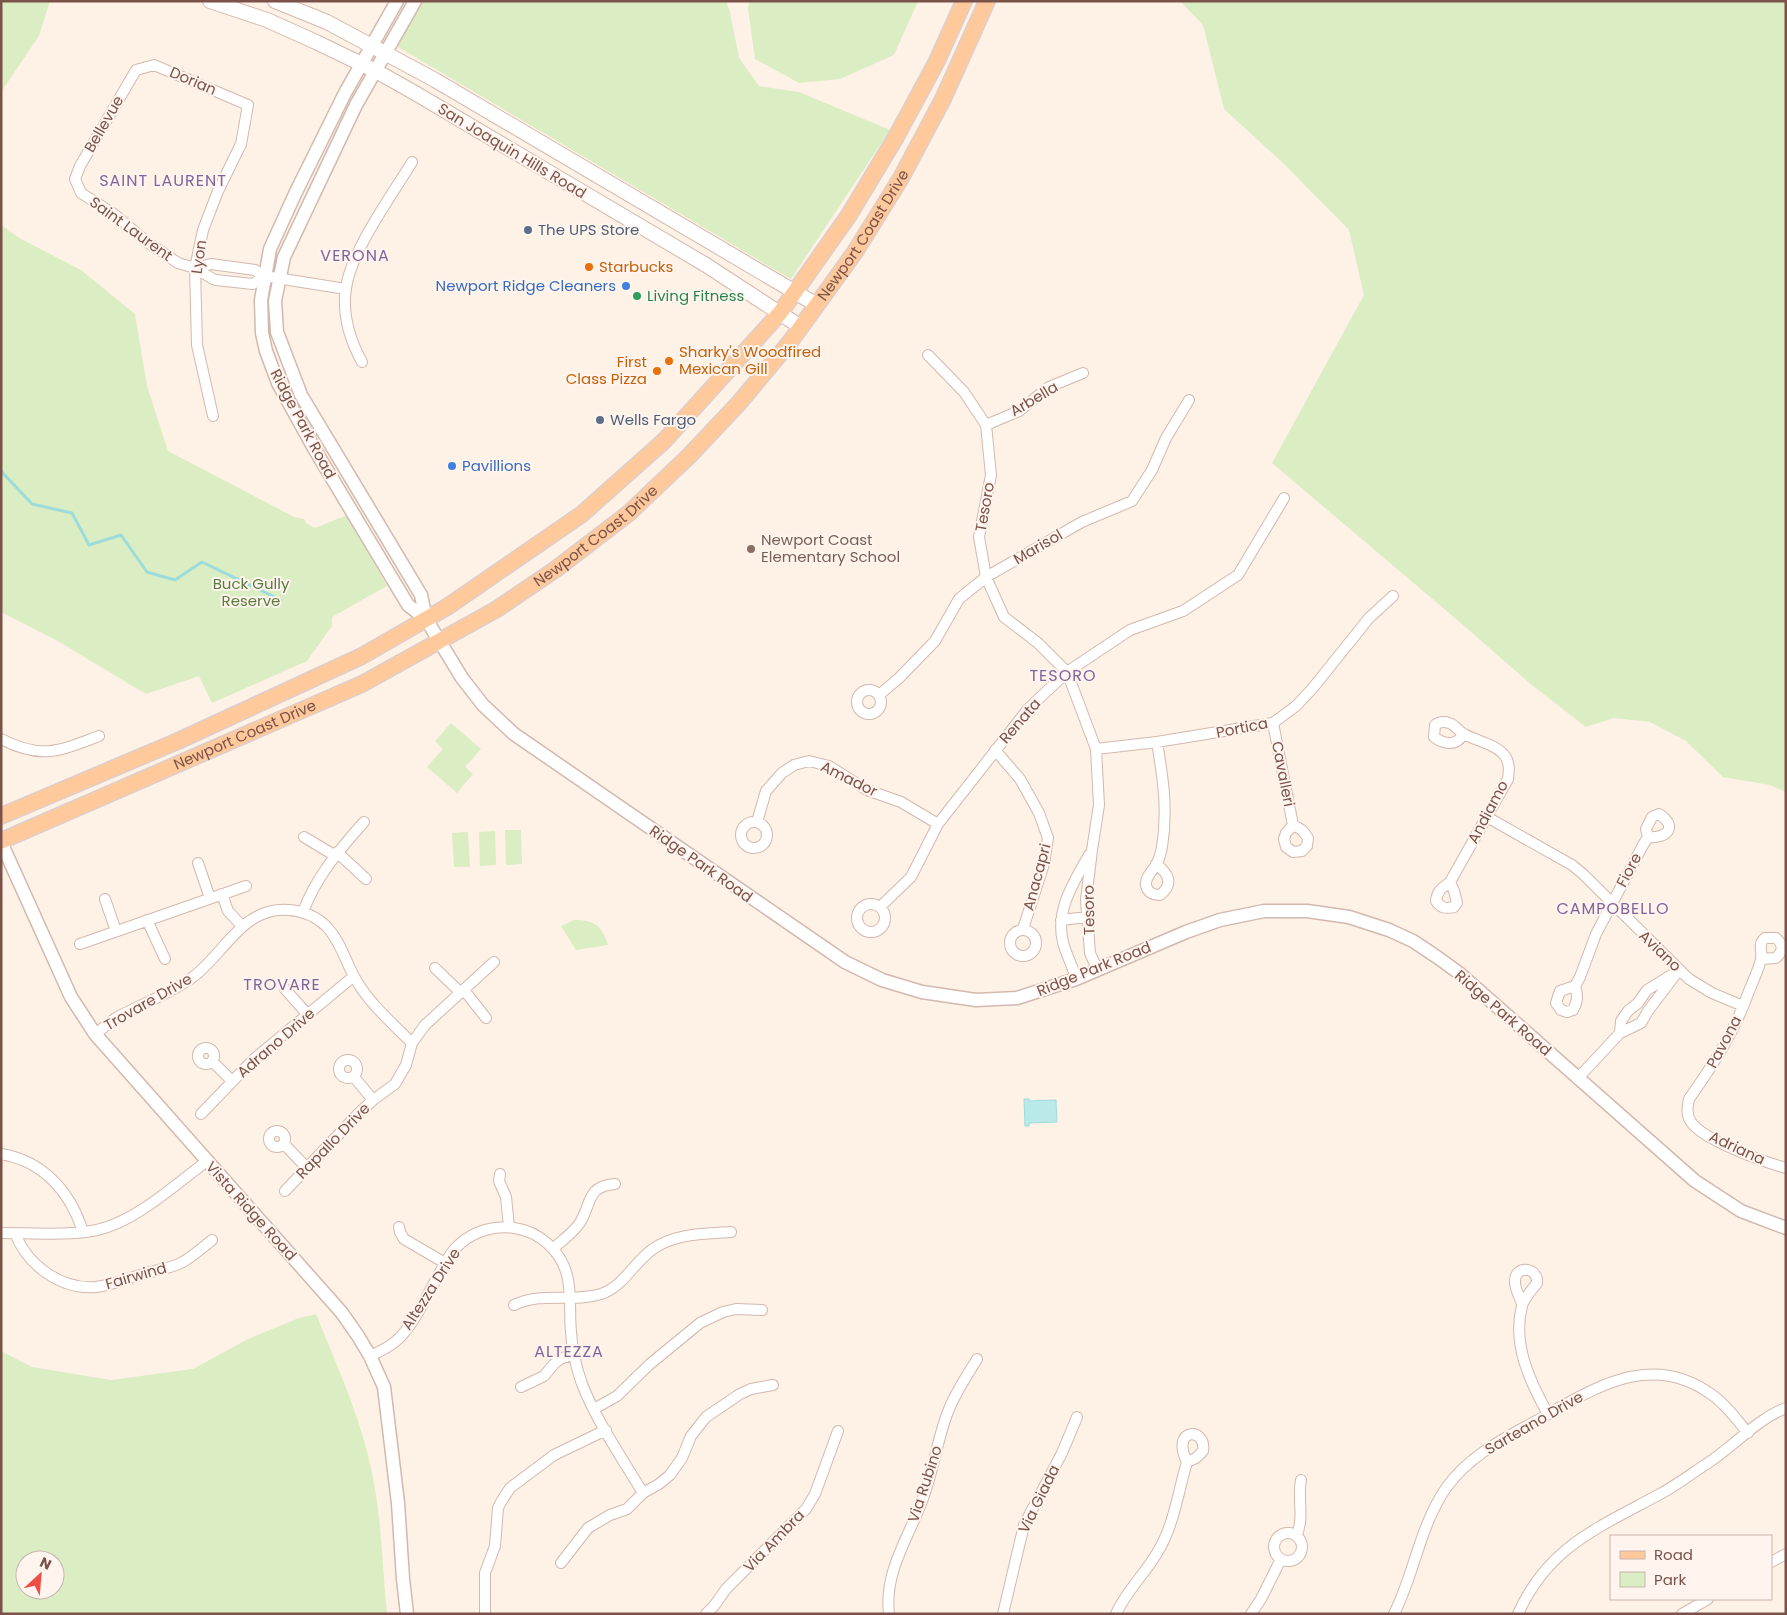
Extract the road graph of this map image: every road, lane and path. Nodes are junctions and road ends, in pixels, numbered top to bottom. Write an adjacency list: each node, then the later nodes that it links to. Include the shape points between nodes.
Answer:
1 (210, 1): 9 (main road, San Joaquin Hills Road, via 267,20)
2 (275, 1): 7 (main road, San Joaquin Hills Road, via 327,22)
3 (397, 1): 7 (street, Ridge Park Road)
4 (415, 1): 8 (street, Ridge Park Road)
5 (964, 1): 19 (main road, Newport Coast Drive, via 937,61 896,137 849,215)
6 (987, 1): 20 (main road, Newport Coast Drive, via 943,99 901,178)
7 (372, 46): 8 (main road, San Joaquin Hills Road); 9 (street, Ridge Park Road)
8 (386, 54): 11 (street, Ridge Park Road); 19 (main road, San Joaquin Hills Road)
9 (362, 64): 11 (main road, San Joaquin Hills Road); 16 (street, Ridge Park Road, via 295,194 270,249)
10 (136, 70): 12 (street, Dorian, via 154,65); 14 (street, Bellevue)
11 (376, 71): 17 (street, Ridge Park Road, via 356,105 302,218 284,257); 21 (main road, San Joaquin Hills Road)
12 (248, 105): 15 (street, Lyon, via 241,144 203,230)
13 (412, 162): 18 (street, via 362,246)
14 (75, 179): 15 (street, Saint Laurent, via 81,192 147,242 178,263)
15 (195, 268): 16 (street, Saint Laurent, via 211,264 255,270); 16 (street, Saint Laurent, via 212,279 238,283 253,284); 27 (street, Lyon, via 197,345)
16 (264, 276): 17 (street, Saint Laurent); 32 (street, Ridge Park Road, via 262,333 278,383 408,605)
17 (279, 278): 18 (street, Saint Laurent); 32 (street, Ridge Park Road, via 275,301 277,332 291,372 301,395 421,595)
18 (346, 288): 24 (street, via 347,323)
19 (795, 292): 20 (main road, San Joaquin Hills Road); 21 (main road, Newport Coast Drive)
20 (817, 305): 22 (main road, Newport Coast Drive)
21 (780, 313): 22 (main road, San Joaquin Hills Road); 32 (main road, Newport Coast Drive, via 664,441 582,514)
22 (801, 326): 33 (main road, Newport Coast Drive, via 732,410 629,514 505,604)
23 (928, 355): 28 (street, Tesoro, via 964,392)
24 (362, 362)
25 (1083, 373): 28 (street, Arbella, via 1049,387 1019,410)
26 (1189, 400): 30 (street, Marisol, via 1132,501 1082,522)
27 (213, 416)
28 (986, 425): 30 (street, Tesoro, via 991,475 979,537)
29 (1284, 498): 34 (street, Renata, via 1238,574 1183,611 1130,630)
30 (986, 577): 34 (street, Tesoro, via 1004,617 1038,643); 35 (street, Marisol, via 959,599 935,640)
31 (1394, 596): 36 (street, Portica, via 1369,618 1296,706)
32 (426, 619): 33 (street, Ridge Park Road); 43 (main road, Newport Coast Drive, via 362,656 276,696)
33 (439, 641): 51 (main road, Newport Coast Drive, via 362,684); 79 (street, Ridge Park Road, via 483,705 514,734 845,962 907,989 976,1000 1017,998)
34 (1067, 672): 41 (street, Tesoro); 42 (street, Renata, via 1028,709)
35 (879, 695)
36 (1273, 723): 40 (street, Portica); 48 (street, Cavalleri)
37 (1463, 734): 44 (street, Andiamo, via 1500,752 1508,764 1508,779)
38 (99, 736): 39 (street, via 48,752 22,749)
39 (1, 739)
40 (1157, 742): 41 (street, Portica); 55 (street, via 1165,796 1162,848)
41 (1096, 749): 52 (street, Tesoro, via 1099,805)
42 (995, 750): 47 (street, Renata); 69 (street, Anacapri, via 1020,779 1048,838 1044,864)
43 (1, 816)
44 (1486, 816): 57 (street, Andiamo); 62 (street, Aviano, via 1572,865)
45 (364, 822): 53 (street)
46 (757, 822): 47 (street, Amador, via 766,791 782,773 809,761 829,766 867,790 901,802)
47 (938, 824): 63 (street, Renata, via 911,877)
48 (1293, 825)
49 (304, 837): 53 (street)
50 (1648, 837): 62 (street, Fiore)
51 (1, 842): 88 (street, Vista Ridge Road, via 72,1000)
52 (1092, 850): 65 (street, Tesoro, via 1086,900); 67 (street, Tesoro, via 1070,889)
53 (335, 854): 56 (street); 64 (street, via 310,893)
54 (198, 863): 60 (street)
55 (1156, 864)
56 (366, 879)
57 (1450, 882)
58 (246, 886): 59 (street)
59 (222, 894): 60 (street); 68 (street, via 228,911)
60 (210, 898): 66 (street)
61 (105, 899): 70 (street)
62 (1611, 904): 77 (street, Aviano); 80 (street, Fiore)
63 (880, 907)
64 (303, 912): 68 (street, Trovare Drive, via 273,910 252,918); 78 (street, via 322,922 336,939)
65 (1088, 917): 67 (street); 76 (street, Tesoro, via 1090,953)
66 (147, 920): 70 (street); 72 (street)
67 (1061, 920): 79 (street, Tesoro, via 1063,943)
68 (242, 926): 88 (street, Trovare Drive, via 194,976)
69 (1023, 929)
70 (116, 931): 71 (street)
71 (80, 944)
72 (165, 959)
73 (1761, 959): 84 (street, Pavona)
74 (494, 962): 82 (street)
75 (435, 968): 82 (street)
76 (1097, 969): 79 (street, Ridge Park Road); 93 (street, Ridge Park Road, via 1208,923 1238,916 1264,911 1293,911 1349,917 1414,942 1459,973)
77 (1679, 970): 83 (street, via 1648,990); 84 (street, Aviano, via 1700,987); 85 (street)
78 (354, 976): 86 (street, Adrano Drive); 90 (street, via 372,1003)
79 (1076, 979)
80 (1575, 986)
81 (285, 989): 86 (street)
82 (462, 991): 87 (street); 90 (street, via 425,1025)
83 (1638, 1003): 85 (street); 89 (street, via 1622,1021)
84 (1743, 1006): 97 (street, Pavona, via 1725,1045 1689,1099 1687,1106)
85 (1648, 1011): 89 (street, via 1641,1024)
86 (308, 1015): 94 (street, Adrano Drive)
87 (486, 1018)
88 (95, 1034): 100 (street, Vista Ridge Road)
89 (1620, 1034): 93 (street)
90 (412, 1043): 95 (street, Rapallo Drive, via 406,1065 395,1084)
91 (212, 1061): 94 (street)
92 (354, 1077): 95 (street)
93 (1578, 1078): 108 (street, Ridge Park Road, via 1706,1189 1747,1214)
94 (232, 1081): 96 (street, Adrano Drive)
95 (372, 1100): 101 (street, Rapallo Drive)
96 (201, 1114)
97 (1692, 1123): 102 (street, Adriana, via 1736,1150)
98 (284, 1144): 101 (street)
99 (1, 1154): 109 (street, via 29,1162 56,1182 72,1204)
100 (207, 1161): 109 (street, via 130,1217); 121 (street, Vista Ridge Road, via 342,1313)
101 (307, 1168): 105 (street, Rapallo Drive)
102 (1786, 1168)
103 (500, 1174): 107 (street)
104 (615, 1184): 114 (street, via 600,1187 594,1193 580,1224)
105 (285, 1191)
106 (399, 1227): 115 (street, via 404,1239)
107 (509, 1227): 114 (street, Altezza Drive, via 531,1233); 115 (street, Altezza Drive, via 484,1230 472,1236)
108 (1786, 1228)
109 (83, 1232): 112 (street)
110 (731, 1232): 116 (street, via 671,1239 652,1250 613,1288 602,1294)
111 (1, 1233): 112 (street)
112 (15, 1233): 113 (street, Fairwind, via 23,1251 37,1266 59,1280 81,1286 105,1285 181,1263)
113 (212, 1240)
114 (553, 1248): 116 (street, Altezza Drive, via 567,1275)
115 (446, 1263): 121 (street, Altezza Drive, via 406,1331 391,1345)
116 (570, 1297): 118 (street, via 536,1297); 120 (street, Altezza Drive)
117 (1522, 1304): 127 (street, via 1522,1354 1534,1390)
118 (514, 1305)
119 (762, 1310): 126 (street, via 736,1309 700,1323 656,1358 617,1396)
120 (574, 1354): 124 (street, via 554,1364 544,1376); 126 (street, Altezza Drive)
121 (370, 1356): 141 (street, Vista Ridge Road, via 384,1387)
122 (977, 1359): 144 (street, Via Rubino, via 946,1416 922,1502 891,1574)
123 (773, 1385): 134 (street, via 751,1389 710,1413 694,1431 677,1467 659,1484)
124 (521, 1387)
125 (1786, 1408): 131 (street)
126 (594, 1409): 129 (street, Altezza Drive)
127 (1548, 1414): 131 (street, Sarteano Drive, via 1608,1382 1656,1374 1702,1388 1727,1408); 148 (street, Sarteano Drive, via 1493,1445 1475,1458 1448,1486 1428,1520)
128 (1077, 1417): 145 (street, Via Giada, via 1024,1525)
129 (606, 1430): 134 (street, Altezza Drive); 142 (street, via 554,1455 510,1488 500,1502 495,1546 485,1573)
130 (838, 1431): 143 (street, Via Ambra, via 815,1494 806,1509)
131 (1748, 1433): 149 (street, via 1662,1493 1569,1546 1539,1577)
132 (1187, 1462): 146 (street, via 1175,1509 1158,1552)
133 (1301, 1480): 135 (street, via 1298,1492 1300,1520)
134 (643, 1493): 139 (street, via 627,1509 610,1514 588,1528)
135 (1296, 1536): 137 (street, via 1302,1544 1300,1555 1291,1560); 137 (street, via 1285,1534 1276,1540 1275,1550)
136 (1786, 1554): 138 (street)
137 (1281, 1559): 147 (street)
138 (1772, 1561)
139 (561, 1563)
140 (1706, 1600): 150 (street)
141 (407, 1614)
142 (485, 1614)
143 (706, 1614)
144 (888, 1614)
145 (1003, 1614)
146 (1116, 1614)
147 (1251, 1614)
148 (1394, 1614)
149 (1518, 1614)
150 (1682, 1614)

